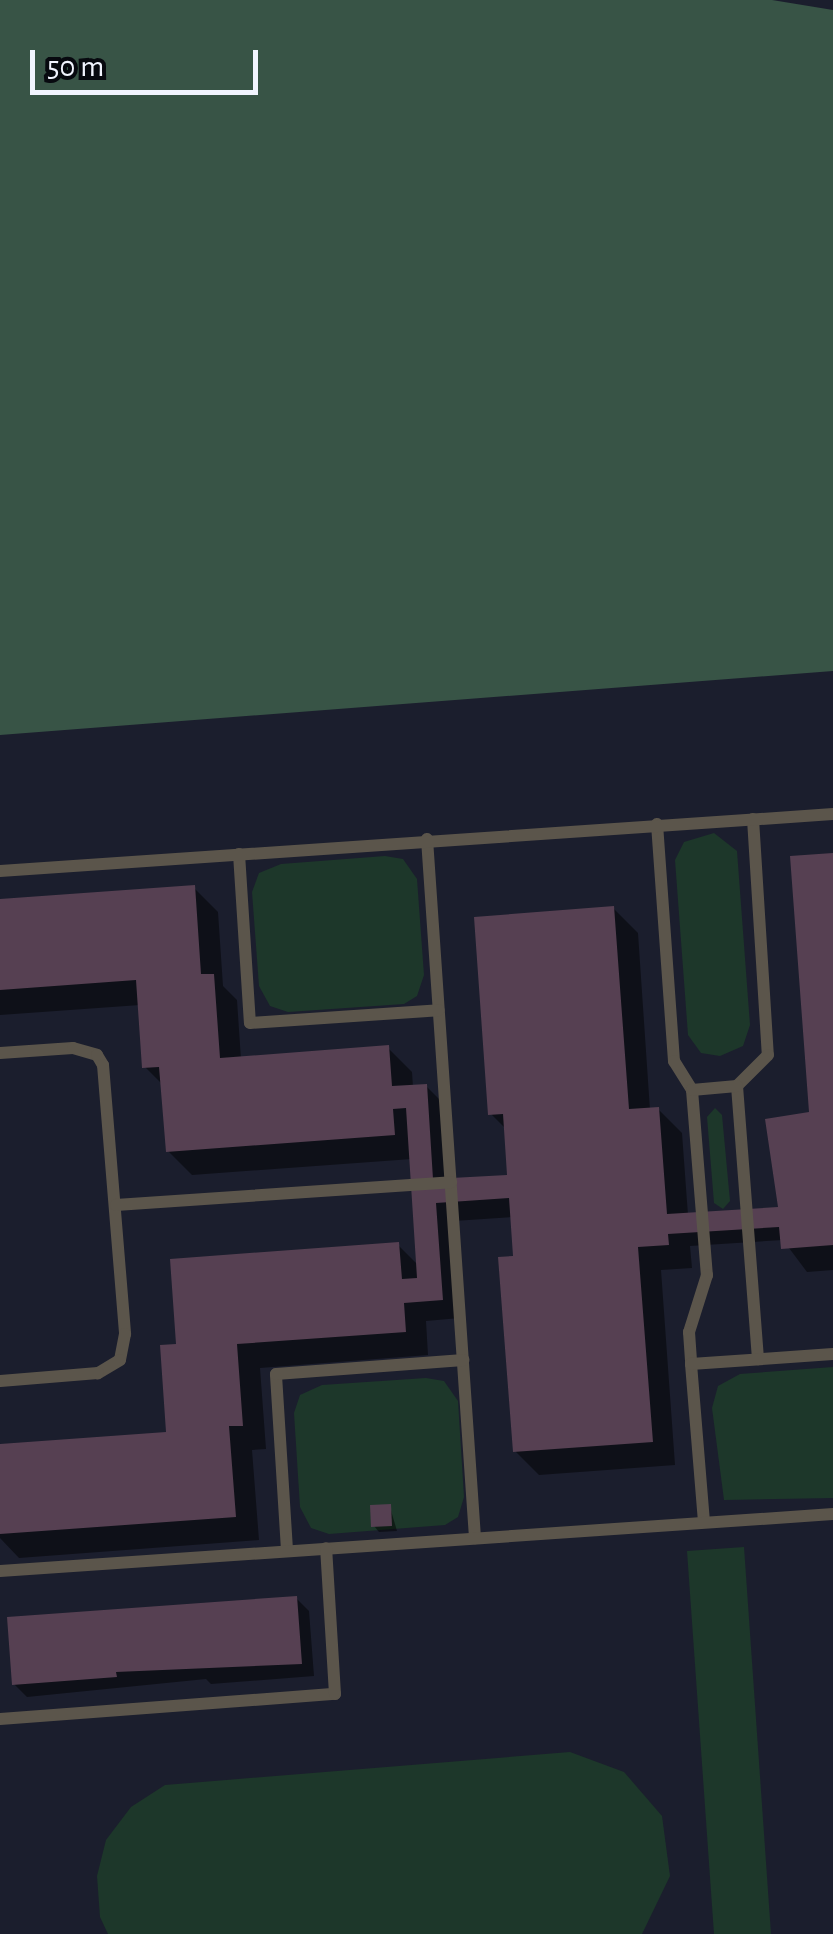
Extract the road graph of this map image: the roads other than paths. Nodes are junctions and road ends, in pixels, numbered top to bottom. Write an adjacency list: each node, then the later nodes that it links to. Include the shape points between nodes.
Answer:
1 (833, 814): 2 (lane)
2 (753, 818): 3 (lane); 9 (lane, via 768,1055)
3 (657, 824): 4 (lane); 10 (lane, via 674,1061)
4 (427, 839): 5 (lane); 7 (lane)
5 (239, 854): 6 (lane); 7 (lane, via 250,1023)
6 (0, 871)
7 (438, 1010): 11 (lane)
8 (0, 1054): 12 (lane, via 74,1048 97,1055 106,1079)
9 (737, 1086): 10 (lane); 14 (lane)
10 (692, 1090): 16 (lane, via 707,1275 689,1332)
11 (451, 1182): 12 (lane); 15 (lane)
12 (116, 1204): 17 (lane, via 125,1334 120,1360 98,1374)
13 (833, 1354): 14 (lane)
14 (758, 1359): 16 (lane)
15 (463, 1360): 20 (lane); 22 (lane, via 276,1374)
16 (691, 1364): 19 (lane)
17 (0, 1381)
18 (833, 1514): 19 (lane)
19 (704, 1522): 20 (lane)
20 (475, 1538): 21 (lane)
21 (326, 1548): 22 (lane); 24 (lane, via 334,1694)
22 (287, 1550): 23 (lane)
23 (0, 1571)
24 (0, 1719)

